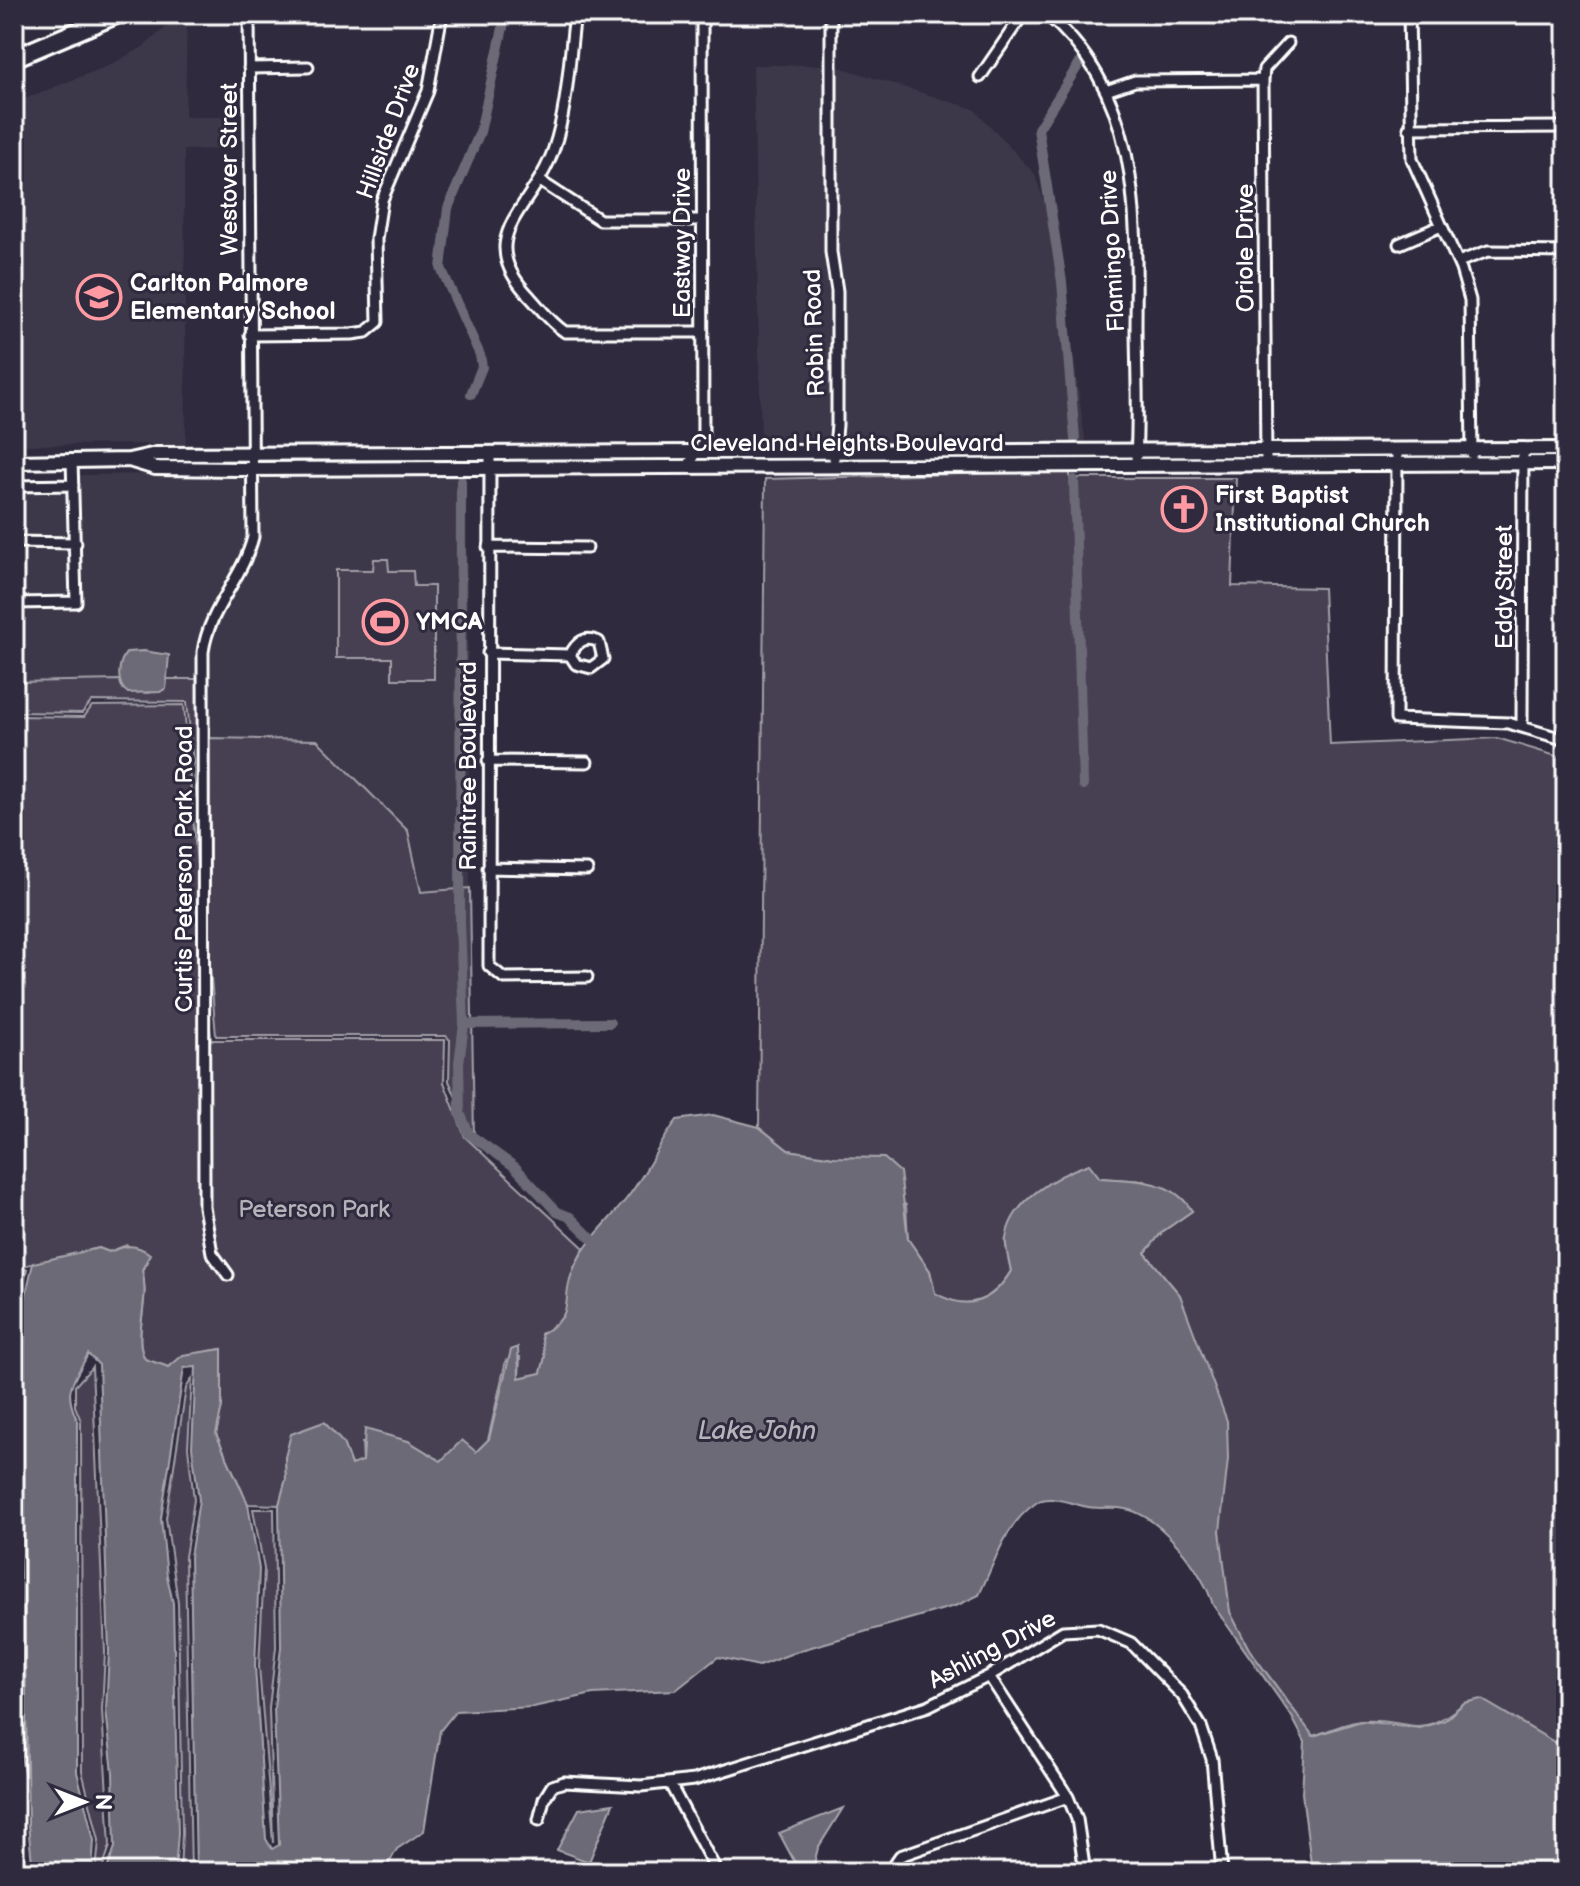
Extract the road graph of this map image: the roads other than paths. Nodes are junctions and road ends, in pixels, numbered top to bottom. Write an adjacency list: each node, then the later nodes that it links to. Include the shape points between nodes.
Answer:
1 (118, 14): 11 (highway)
2 (249, 14): 13 (street, Westover Street)
3 (442, 14): 26 (street, Hillside Drive, via 428,91 382,200 376,239 378,322 366,332 352,334)
4 (575, 14): 19 (street, via 560,127)
5 (702, 14): 20 (street, Eastway Drive)
6 (831, 14): 28 (street, Robin Road)
7 (1023, 14): 14 (street)
8 (1046, 14): 16 (street, Flamingo Drive, via 1085,55)
9 (1409, 14): 18 (street)
10 (1288, 43): 15 (street, via 1264,69)
11 (14, 58)
12 (308, 67): 13 (street)
13 (249, 68): 26 (street, Westover Street)
14 (980, 77)
15 (1263, 80): 16 (street, via 1135,81); 32 (street, Oriole Drive)
16 (1106, 91): 36 (street, Flamingo Drive, via 1123,135 1135,208)
17 (1566, 127): 18 (street)
18 (1409, 128): 21 (street, via 1415,170)
19 (540, 181): 20 (street, via 600,220); 25 (street, via 511,220 502,249 510,277 557,327 573,333)
20 (702, 220): 25 (street, Eastway Drive)
21 (1441, 226): 22 (street); 24 (street)
22 (1399, 244)
23 (1566, 252): 24 (street, via 1488,251)
24 (1458, 262): 31 (street, via 1470,300)
25 (703, 332): 30 (street, Eastway Drive, via 703,444)
26 (250, 335): 29 (street, Westover Street)
27 (1566, 449): 34 (street, Cleveland Heights Boulevard)
28 (836, 452): 30 (street, Cleveland Heights Boulevard); 35 (street, Cleveland Heights Boulevard); 42 (street, Robin Road)
29 (251, 454): 38 (street, Cleveland Heights Boulevard, via 156,454); 39 (street, Cleveland Heights Boulevard); 44 (street, Westover Street)
30 (697, 454): 39 (street, Cleveland Heights Boulevard); 43 (street, Eastway Drive)
31 (1472, 455): 33 (street, Cleveland Heights Boulevard); 34 (street, Cleveland Heights Boulevard)
32 (1266, 456): 33 (street, Cleveland Heights Boulevard); 36 (street, Cleveland Heights Boulevard)
33 (1397, 456): 54 (street, via 1396,719)
34 (1523, 456): 41 (street, Cleveland Heights Boulevard); 54 (street, Eddy Street)
35 (997, 457): 36 (street, Cleveland Heights Boulevard); 42 (street, Cleveland Heights Boulevard)
36 (1136, 457)
37 (72, 460): 38 (street, Cleveland Heights Boulevard); 40 (street, Cleveland Heights Boulevard); 45 (street)
38 (129, 460): 44 (street, Cleveland Heights Boulevard, via 155,468)
39 (490, 460): 43 (street, Cleveland Heights Boulevard); 44 (street, Cleveland Heights Boulevard); 49 (street, Raintree Boulevard)
40 (14, 462)
41 (1566, 463)
42 (831, 465): 43 (street, Cleveland Heights Boulevard)
43 (687, 467)
44 (252, 469): 61 (street, Curtis Peterson Park Road, via 250,549 212,617 203,652 204,1207 212,1253)
45 (73, 485): 46 (street); 48 (street)
46 (14, 486)
47 (14, 542): 48 (street)
48 (76, 543): 51 (street, via 76,602)
49 (488, 547): 50 (street); 52 (street, Raintree Boulevard)
50 (587, 548)
51 (14, 603)
52 (488, 653): 53 (street); 56 (street, Raintree Boulevard)
53 (570, 655)
54 (1522, 725): 55 (street)
55 (1566, 740)
56 (488, 761): 57 (street); 58 (street, Raintree Boulevard)
57 (587, 762)
58 (488, 868): 59 (street); 60 (street, Raintree Boulevard, via 489,966 501,977)
59 (587, 870)
60 (587, 977)
61 (228, 1275)
62 (989, 1676): 63 (street, Ashling Drive, via 928,1706); 64 (street); 69 (street, Ashling Drive, via 1063,1631 1098,1629 1131,1643 1182,1695 1208,1740)
63 (670, 1784): 65 (street, via 564,1782 552,1786); 66 (street)
64 (1068, 1797): 67 (street, via 900,1856); 68 (street)
65 (539, 1820)
66 (717, 1872)
67 (889, 1872)
68 (1085, 1872)
69 (1222, 1872)

